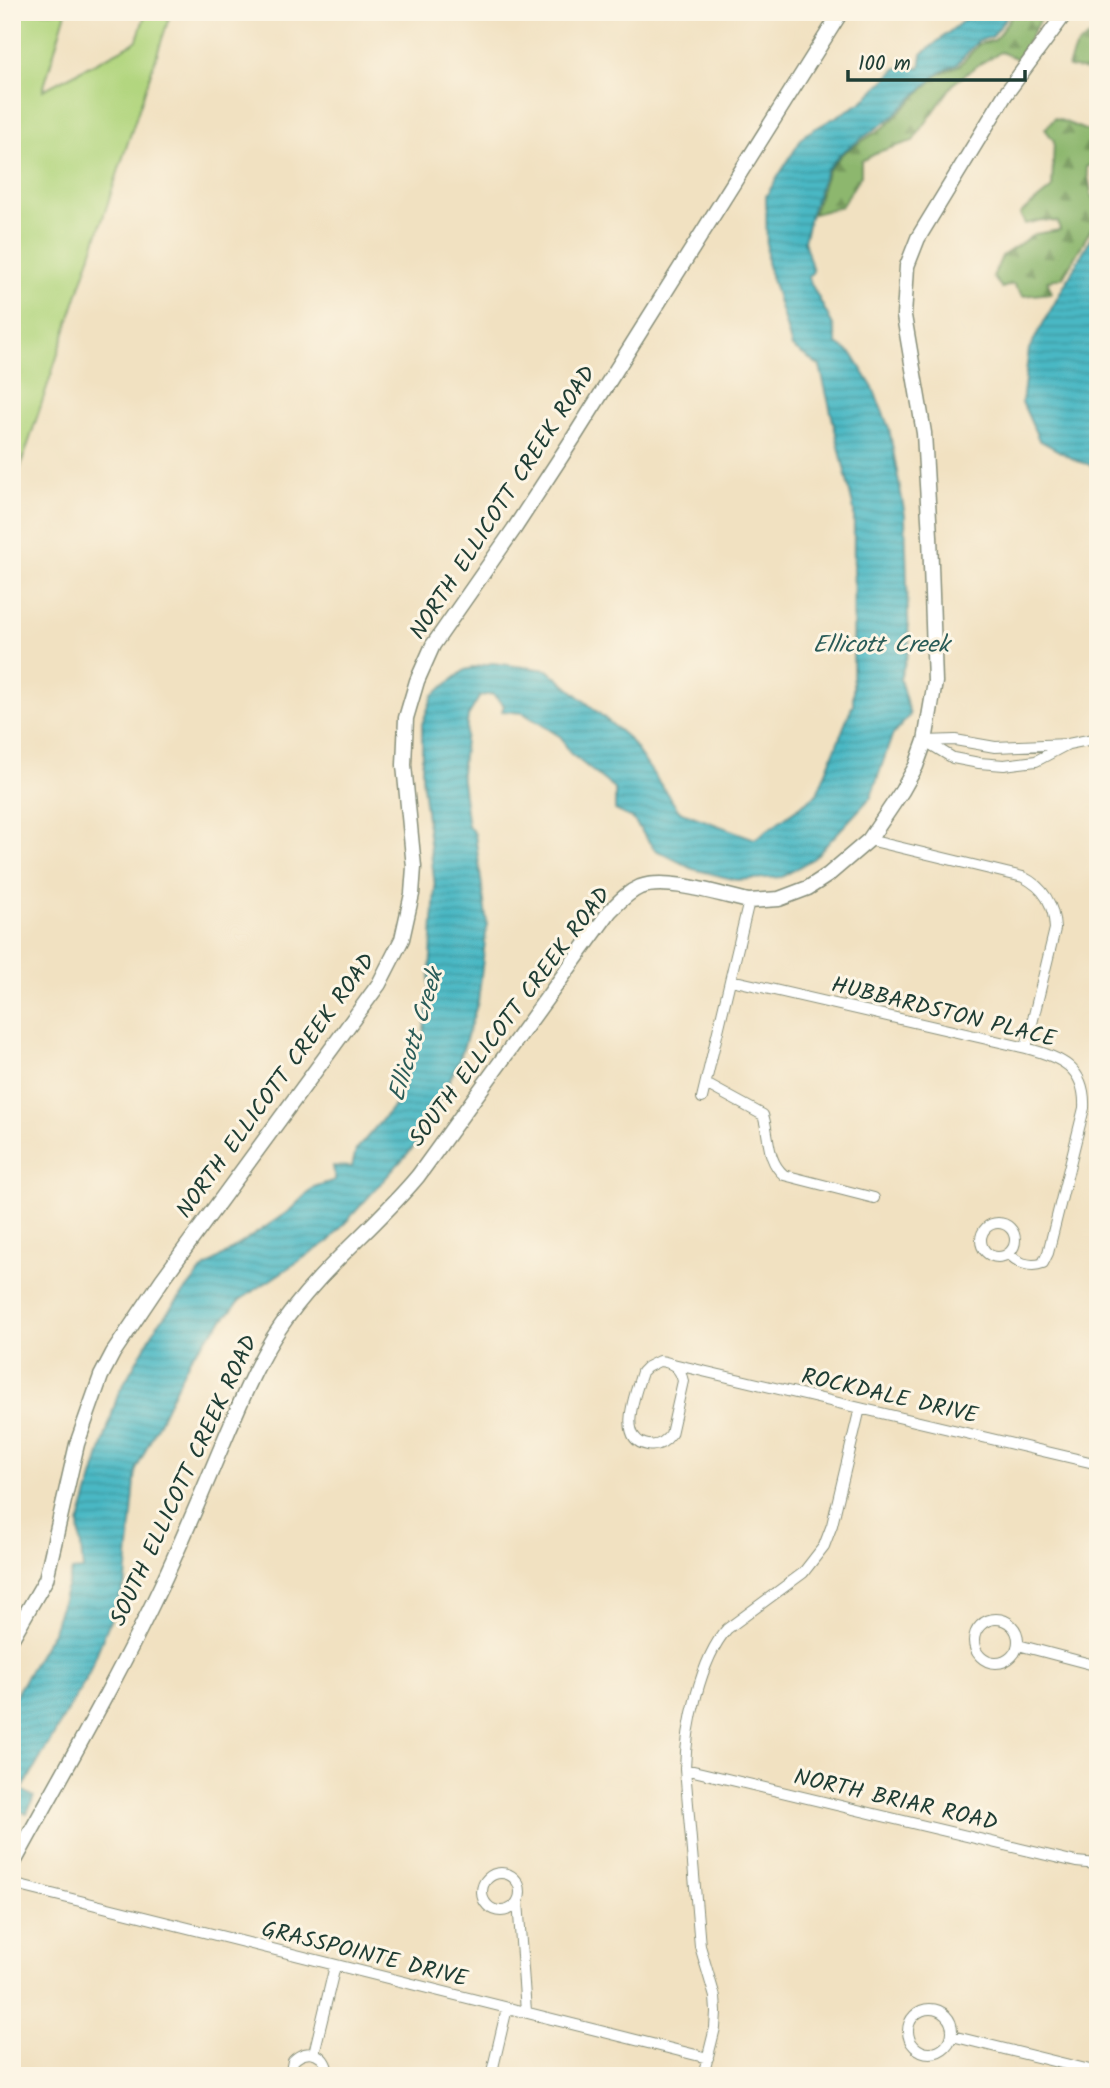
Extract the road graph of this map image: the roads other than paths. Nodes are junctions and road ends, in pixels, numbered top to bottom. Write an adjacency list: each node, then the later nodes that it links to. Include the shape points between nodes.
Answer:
1 (841, 12): 17 (street, NORTH ELLICOTT CREEK ROAD, via 574,437 433,645 406,718 404,765 414,867 402,939 379,984 113,1353 77,1444 46,1578)
2 (1066, 12): 4 (street, SOUTH ELLICOTT CREEK ROAD, via 1004,95 918,238 907,266 904,316 924,433 931,563 935,682)
3 (1098, 738): 5 (street)
4 (925, 741): 5 (street, via 955,740 995,747); 5 (street, via 953,758 1004,765 1036,761); 6 (street, SOUTH ELLICOTT CREEK ROAD, via 902,791)
5 (1068, 744)
6 (869, 841): 7 (street, SOUTH ELLICOTT CREEK ROAD, via 808,888 779,899); 9 (street, via 1023,877 1045,895 1055,929)
7 (749, 901): 8 (street); 22 (street, SOUTH ELLICOTT CREEK ROAD, via 657,884 626,895 418,1176 299,1301 261,1359 162,1584)
8 (731, 980): 9 (street, HUBBARDSTON PLACE); 10 (street)
9 (1026, 1048): 13 (street, HUBBARDSTON PLACE, via 1067,1063 1085,1097 1046,1260 1035,1266 1013,1260)
10 (706, 1084): 11 (street); 12 (street, via 763,1115 775,1168 784,1175)
11 (702, 1098)
12 (874, 1198)
13 (1009, 1253)
14 (673, 1364): 14 (street, ROCKDALE DRIVE, via 684,1381 671,1434 660,1444 645,1445 630,1428 642,1372 653,1363); 15 (street, ROCKDALE DRIVE)
15 (860, 1408): 16 (street, ROCKDALE DRIVE); 20 (street, via 824,1546 803,1573 718,1640 709,1657 685,1748)
16 (1098, 1464)
17 (12, 1638)
18 (1018, 1646): 18 (street, via 1016,1631 998,1619 983,1623 974,1635 977,1654 989,1663 1004,1662); 19 (street)
19 (1098, 1666)
20 (685, 1769): 21 (street, NORTH BRIAR ROAD); 30 (street, via 700,1946 716,2011)
21 (1098, 1864)
22 (12, 1866)
23 (12, 1884): 25 (street, GRASSPOINTE DRIVE)
24 (518, 1901): 24 (street, via 520,1889 508,1874 495,1873 484,1881 482,1898 489,1908 502,1912); 27 (street)
25 (335, 1966): 26 (street, GRASSPOINTE DRIVE); 29 (street)
26 (507, 2008): 27 (street, GRASSPOINTE DRIVE); 34 (street)
27 (526, 2011): 30 (street, GRASSPOINTE DRIVE)
28 (952, 2036): 28 (street, via 950,2020 932,2008 917,2012 908,2024 911,2043 923,2052 938,2052); 31 (street)
29 (314, 2053): 32 (street, via 298,2057); 33 (street, via 326,2063)
30 (708, 2058): 35 (street)
31 (1098, 2072)
32 (290, 2076)
33 (328, 2076)
34 (491, 2076)
35 (704, 2076)

